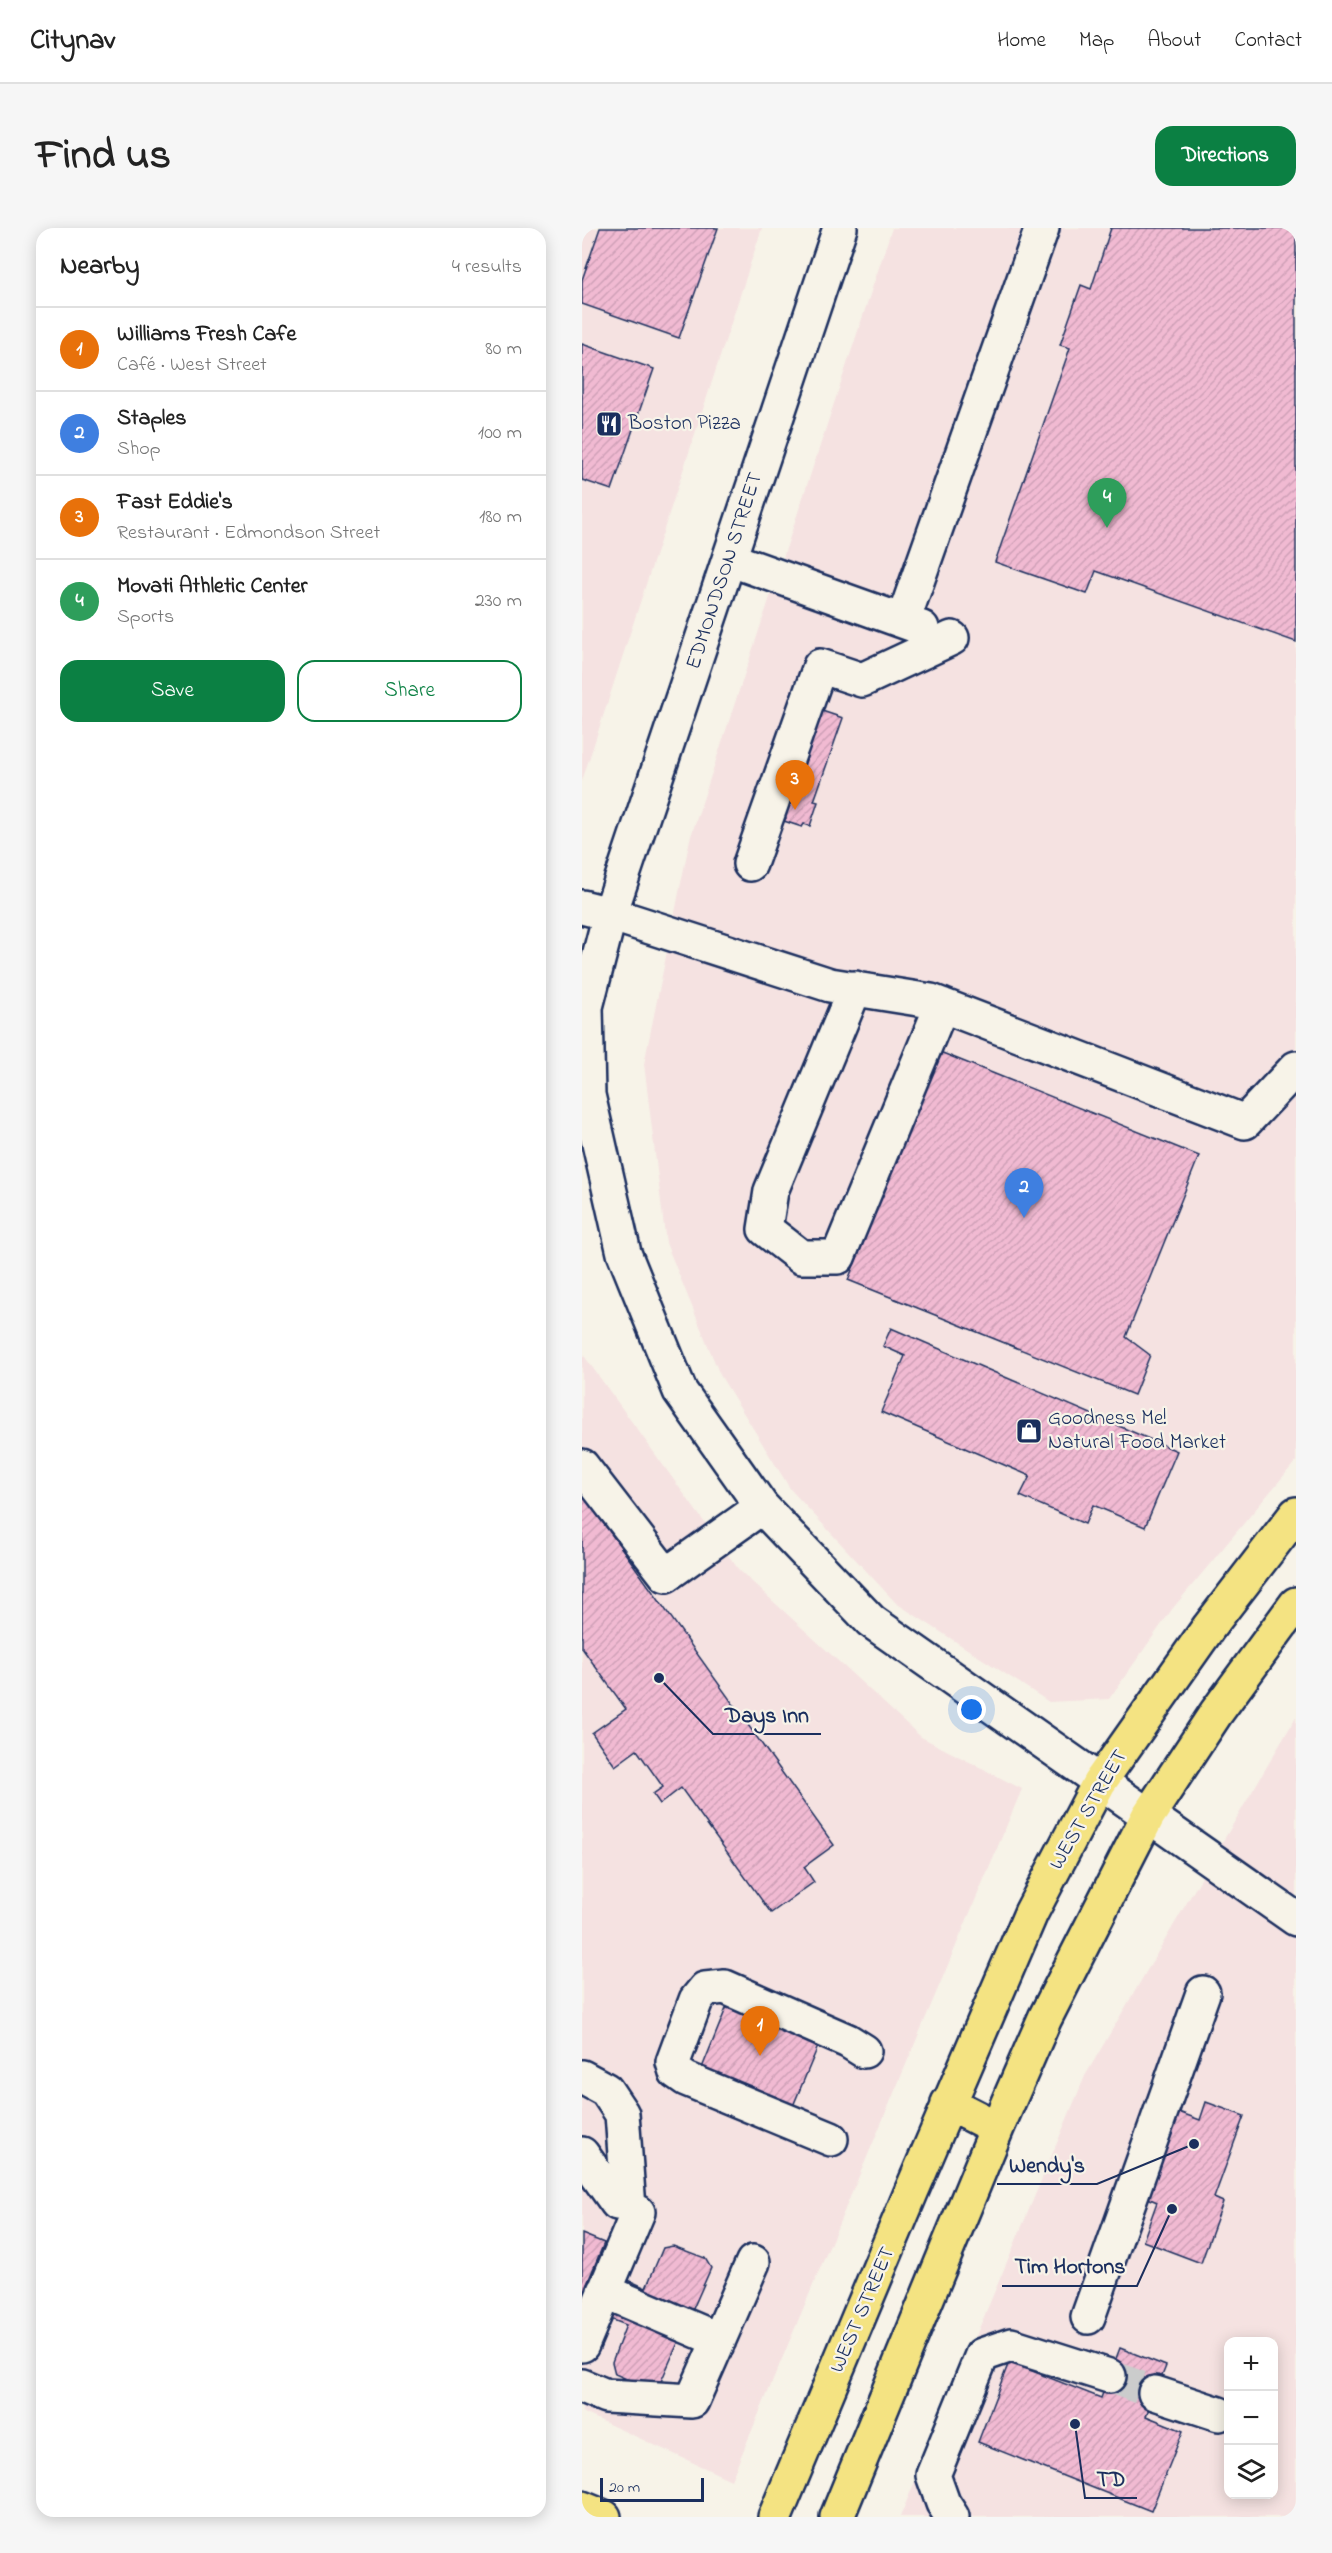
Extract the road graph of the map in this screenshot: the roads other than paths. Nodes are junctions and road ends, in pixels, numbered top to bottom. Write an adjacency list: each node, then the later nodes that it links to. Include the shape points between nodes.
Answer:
1 (840, 228): 3 (street, EDMONDSON STREET)
2 (1042, 228): 4 (street)
3 (729, 560): 4 (street); 6 (street, EDMONDSON STREET)
4 (903, 621): 5 (street, via 952,638 862,680 820,666)
5 (750, 864)
6 (596, 910): 7 (street, via 830,985); 11 (street, EDMONDSON STREET, via 586,1007 588,1095 624,1253 680,1391)
7 (855, 988): 8 (street); 8 (street, via 771,1191 765,1229 801,1257 838,1257)
8 (942, 1005): 9 (street, via 1245,1122)
9 (1296, 1068)
10 (582, 1466): 11 (street, via 666,1575)
11 (762, 1508): 14 (street, EDMONDSON STREET, via 871,1621)
12 (1296, 1514): 14 (main road, WEST STREET, via 1209,1627)
13 (1296, 1604): 15 (main road, via 1216,1713)
14 (1100, 1783): 15 (street, EDMONDSON STREET); 20 (main road, WEST STREET, via 1031,1913)
15 (1148, 1816): 16 (street, EDMONDSON STREET); 21 (main road, via 1045,2018)
16 (1296, 1918)
17 (1203, 1993): 27 (street)
18 (864, 2051): 22 (street, via 724,1987 705,1989 696,2000 673,2062 675,2072)
19 (582, 2077): 24 (street, via 606,2090 622,2114)
20 (948, 2103): 21 (main road); 36 (main road, WEST STREET)
21 (997, 2128): 37 (main road)
22 (831, 2139)
23 (582, 2154): 24 (street)
24 (628, 2208): 26 (street)
25 (753, 2262): 28 (street)
26 (604, 2291): 28 (street); 29 (street)
27 (1088, 2317)
28 (719, 2340): 31 (street, via 692,2401 606,2396)
29 (582, 2344)
30 (1109, 2376): 38 (street, via 1011,2345 982,2355 933,2475)
31 (582, 2386)
32 (1155, 2393): 33 (street)
33 (1219, 2414)
34 (582, 2508): 35 (main road)
35 (604, 2517)
36 (775, 2517)
37 (837, 2517)
38 (952, 2517)

